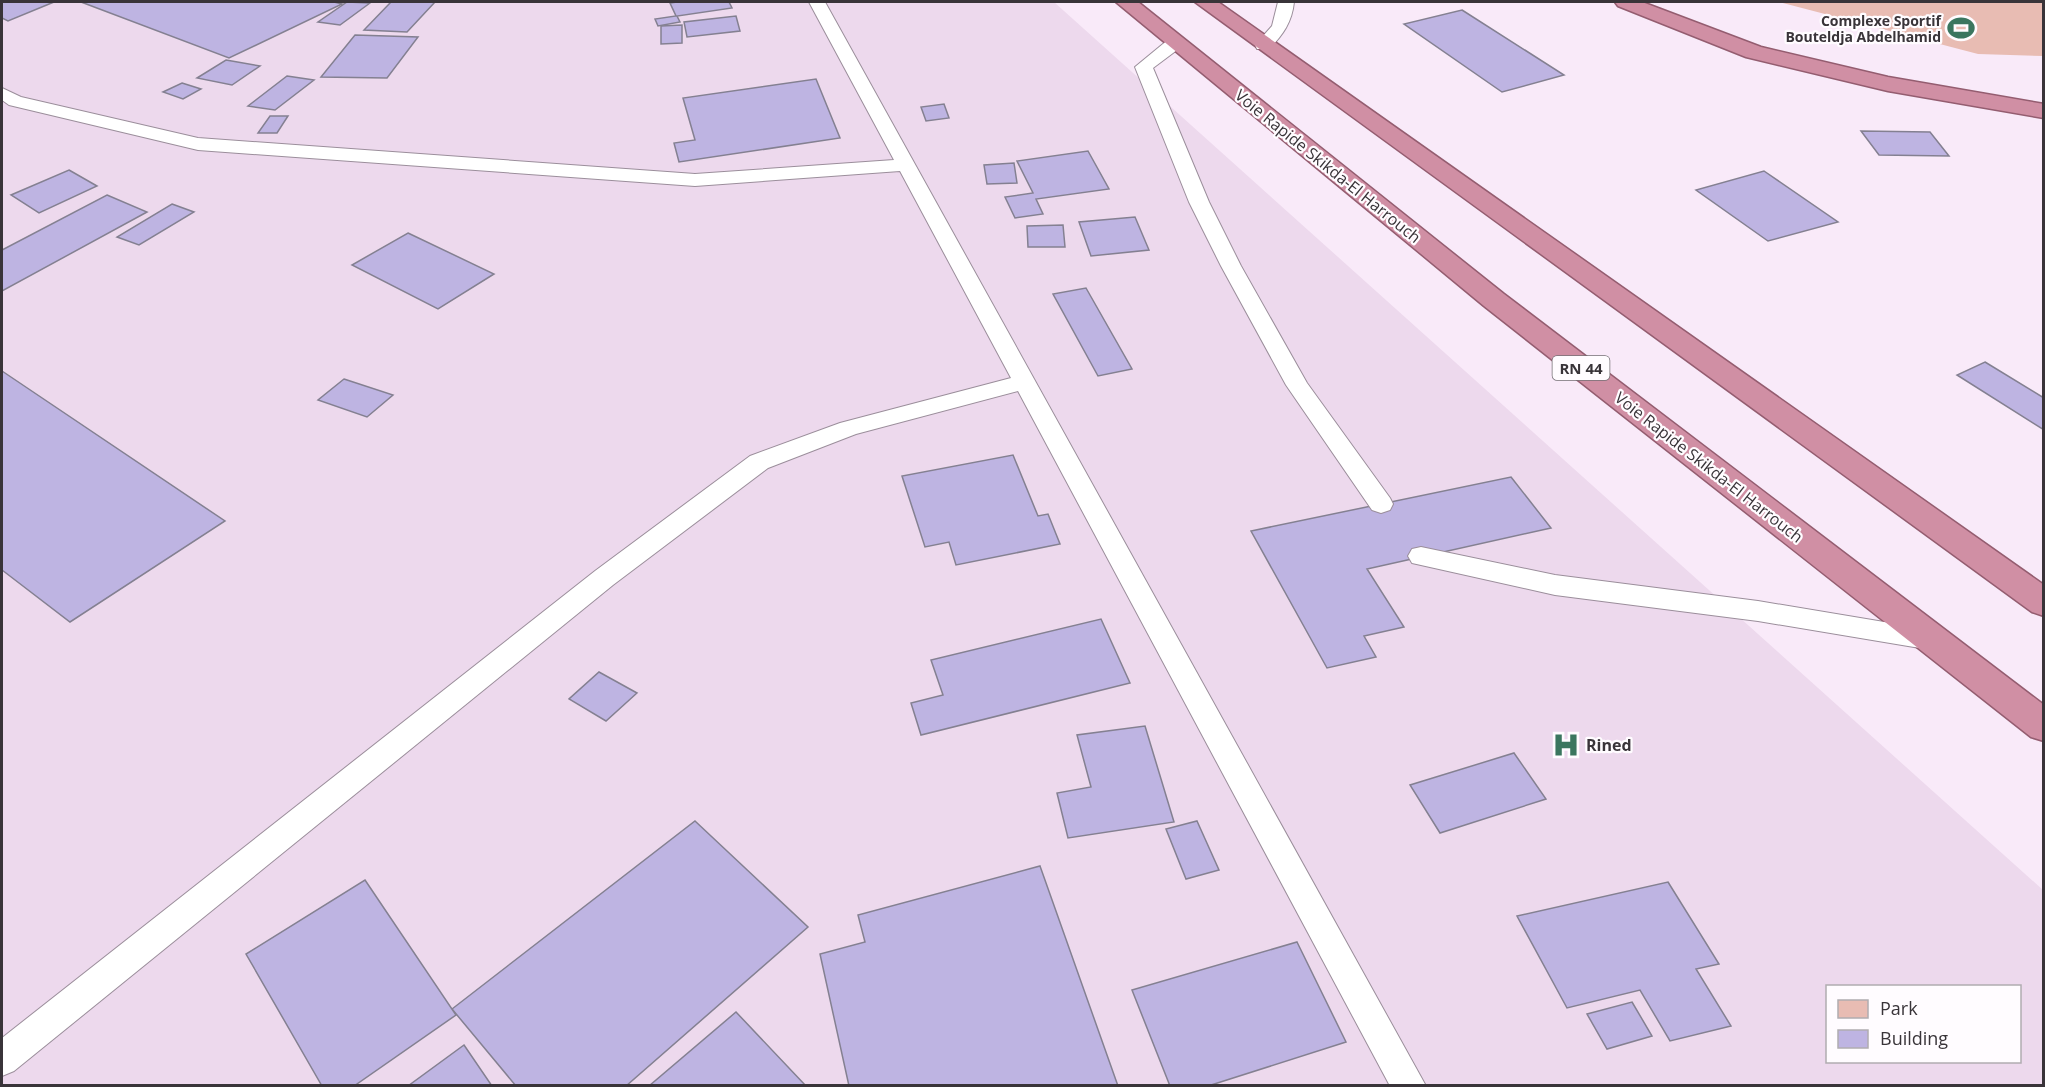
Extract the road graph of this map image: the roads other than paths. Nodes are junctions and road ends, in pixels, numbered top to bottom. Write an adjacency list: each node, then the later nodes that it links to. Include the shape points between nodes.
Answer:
1 (817, 2): 10 (lane)
2 (1126, 2): 6 (highway, Voie Rapide Skikda-El Harrouch / RN 44)
3 (1205, 2): 7 (highway)
4 (1286, 2): 7 (lane, via 1286,16)
5 (1625, 2): 9 (highway, via 1765,55 1888,84)
6 (1175, 43): 12 (lane, via 1144,68 1199,202 1297,385); 15 (highway, Voie Rapide Skikda-El Harrouch / RN 44, via 1484,293)
7 (1263, 45): 14 (highway)
8 (2, 93): 10 (lane, via 15,101 198,144 695,180)
9 (2043, 111)
10 (906, 165): 11 (lane)
11 (1025, 382): 17 (lane, via 848,428 759,462 604,578); 18 (lane)
12 (1382, 504)
13 (1421, 556): 15 (lane, via 1555,585 1758,611)
14 (2043, 603)
15 (1932, 640): 16 (highway, Voie Rapide Skikda-El Harrouch / RN 44)
16 (2043, 726)
17 (2, 1059)
18 (1409, 1086)

